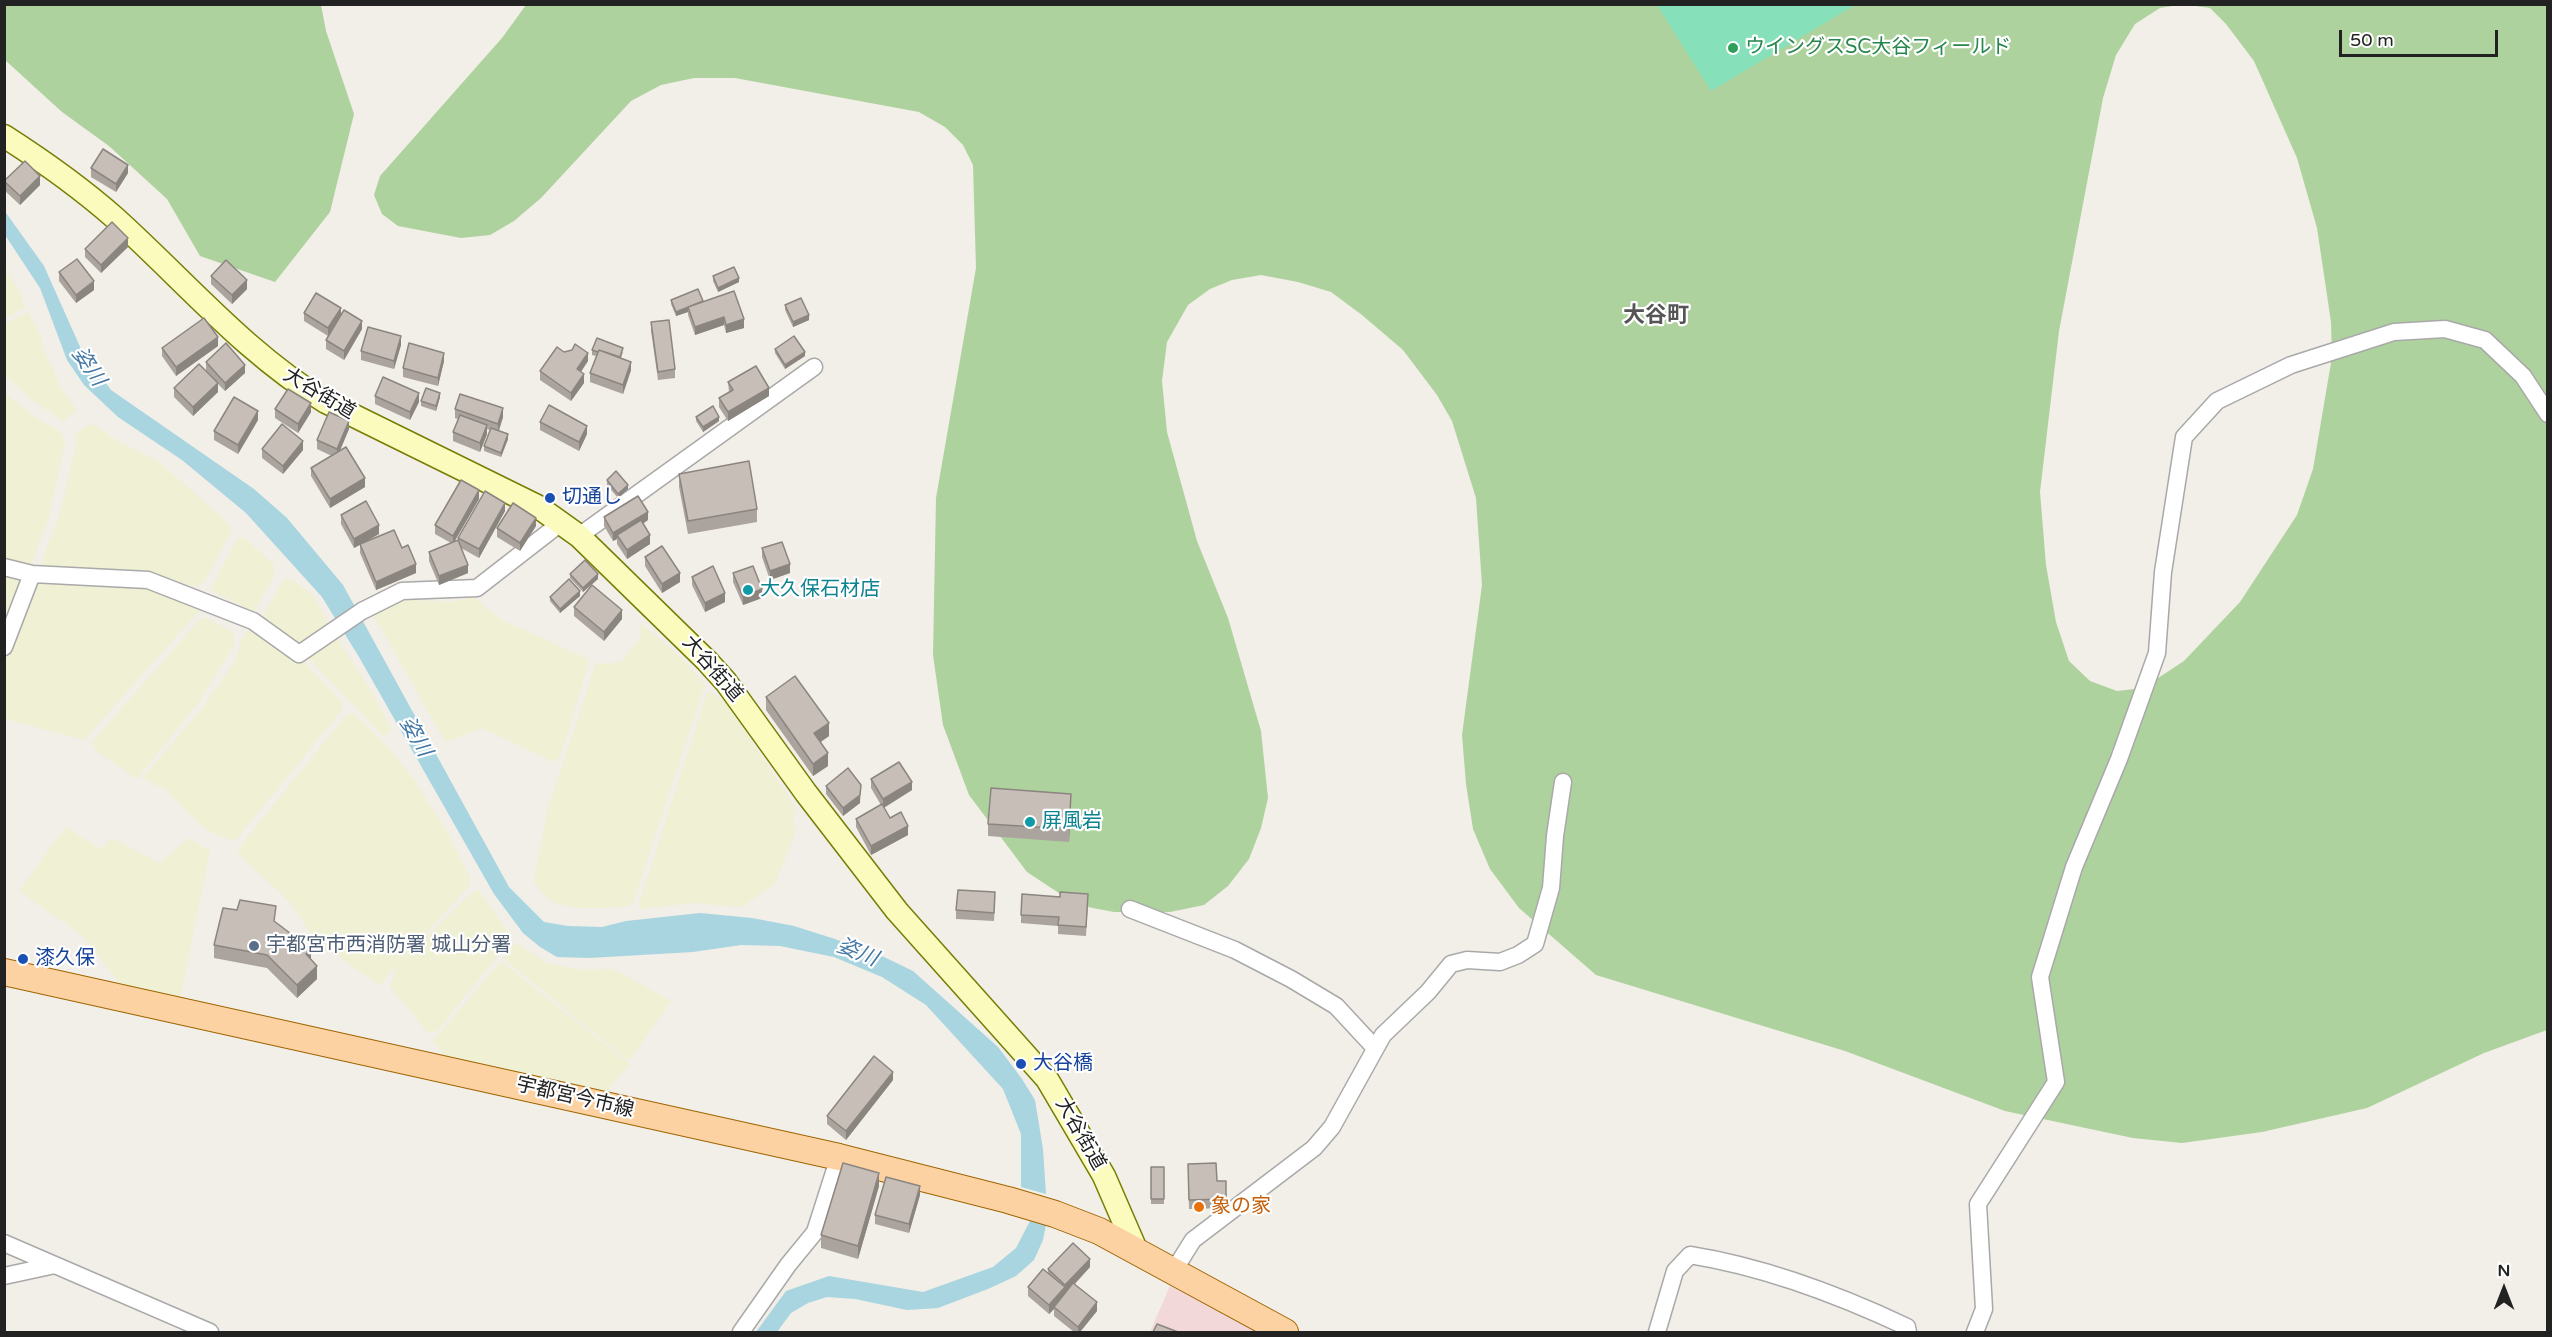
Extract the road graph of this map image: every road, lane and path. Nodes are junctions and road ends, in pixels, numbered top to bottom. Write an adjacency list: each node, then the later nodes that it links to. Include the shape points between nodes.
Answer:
1 (4, 136): 4 (main road, 大谷街道, via 114,217 299,386 528,501)
2 (814, 367): 4 (street, via 681,465)
3 (2547, 414): 23 (street, via 2523,376 2485,340 2445,329 2394,332 2291,365 2217,401 2184,437 2163,572 2157,653 2074,867 2040,977 2056,1082 1978,1204 1984,1309)
4 (571, 529): 6 (street, via 477,588 402,591 362,611 299,654 253,621 148,580); 14 (main road, 大谷街道, via 726,682 897,911 1047,1079 1104,1176)
5 (4, 567): 6 (street)
6 (32, 574): 7 (street)
7 (4, 647)
8 (1563, 782): 11 (street, via 1551,888 1535,944 1500,962 1467,960 1451,964)
9 (1130, 909): 11 (street, via 1235,950 1291,979 1336,1006)
10 (4, 972): 12 (main road, 宇都宮今市線)
11 (1375, 1048): 16 (street, via 1332,1127 1320,1141 1193,1240)
12 (839, 1157): 14 (main road, 宇都宮今市線, via 1055,1214 1099,1231); 19 (street, via 815,1232)
13 (4, 1243): 15 (street)
14 (1137, 1252): 16 (main road)
15 (55, 1265): 17 (street); 18 (street)
16 (1173, 1272): 20 (main road)
17 (4, 1276)
18 (210, 1332)
19 (741, 1332)
20 (1285, 1332)
21 (1657, 1332): 22 (street, via 1675,1271 1690,1255 1720,1260 1850,1300 1907,1327)
22 (1908, 1332)
23 (1975, 1332)

